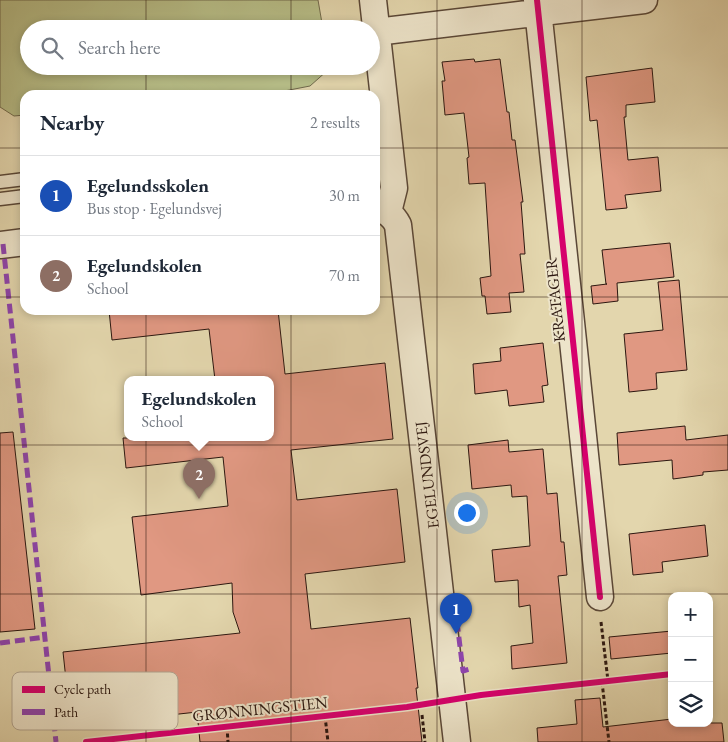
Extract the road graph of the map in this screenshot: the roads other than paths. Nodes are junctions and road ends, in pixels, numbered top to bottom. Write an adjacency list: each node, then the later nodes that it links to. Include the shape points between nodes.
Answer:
1 (373, 0): 4 (street, EGELUNDSVEJ)
2 (644, 0): 3 (street)
3 (537, 6): 5 (street); 17 (street, KRATAGER)
4 (375, 20)
5 (380, 31)
6 (378, 75): 7 (street, EGELUNDSVEJ)
7 (379, 90)
8 (380, 101): 9 (street, EGELUNDSVEJ)
9 (382, 136): 14 (street, EGELUNDSVEJ, via 394,188)
10 (20, 180): 11 (lane)
11 (0, 182)
12 (20, 197): 13 (lane)
13 (0, 199)
14 (382, 210): 18 (street, EGELUNDSVEJ, via 394,217 398,225)
15 (20, 243): 16 (street)
16 (0, 245)
17 (600, 597)
18 (457, 742)

